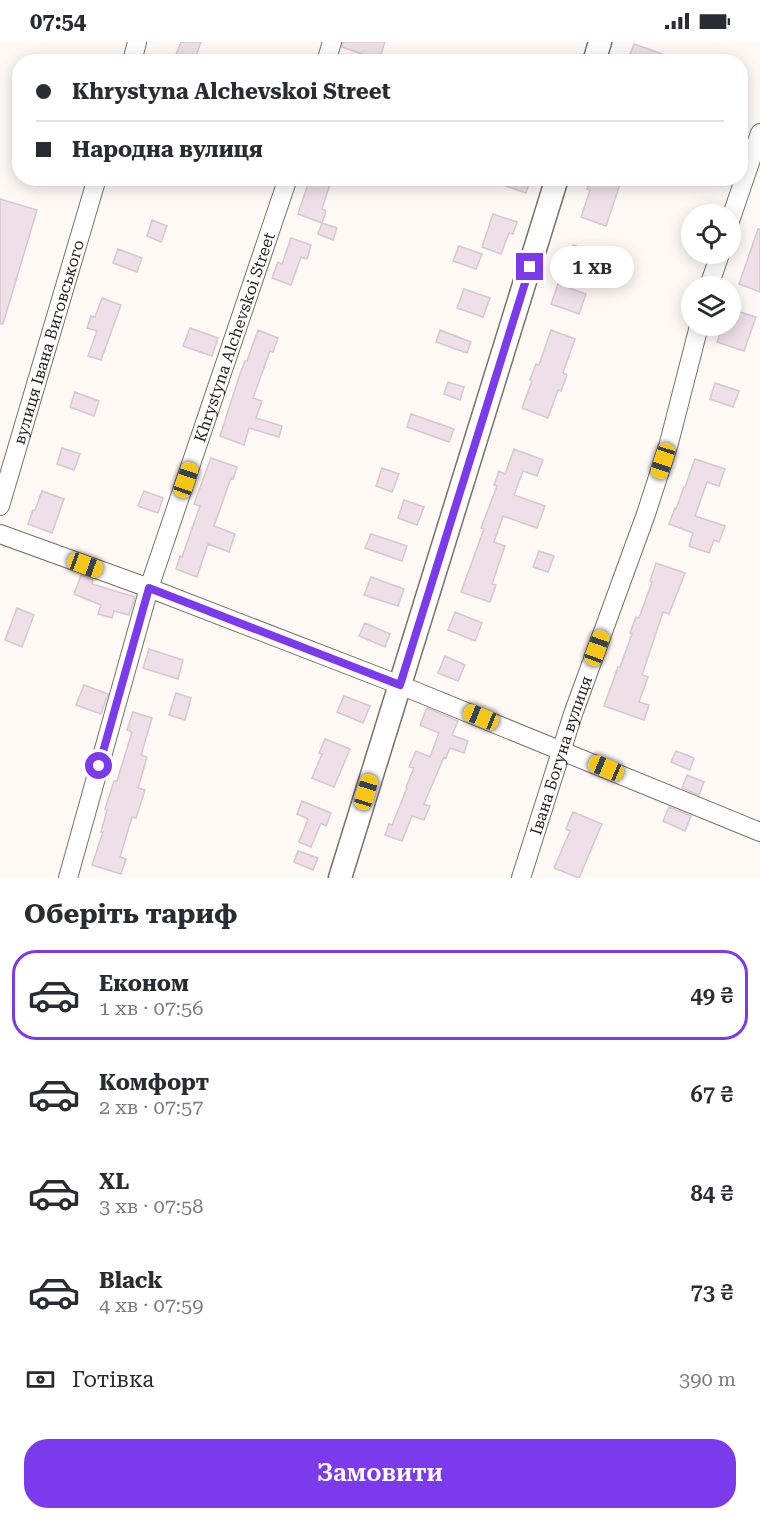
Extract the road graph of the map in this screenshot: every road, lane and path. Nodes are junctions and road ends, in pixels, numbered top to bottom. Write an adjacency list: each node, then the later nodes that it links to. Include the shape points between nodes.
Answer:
1 (760, 133): 2 (street)
2 (748, 168)
3 (95, 186): 9 (street, вулиця Івана Виговського)
4 (285, 186): 11 (street, Khrystyna Alchevskoi Street)
5 (555, 186): 12 (street)
6 (742, 186): 7 (street)
7 (736, 204)
8 (696, 336): 13 (street, Івана Богуна вулиця, via 669,443)
9 (0, 506)
10 (0, 534): 11 (street)
11 (149, 588): 12 (street); 15 (street, Khrystyna Alchevskoi Street)
12 (400, 685): 13 (street); 16 (street)
13 (561, 750): 14 (street); 17 (street, Івана Богуна вулиця)
14 (760, 832)
15 (68, 878)
16 (340, 878)
17 (521, 878)

